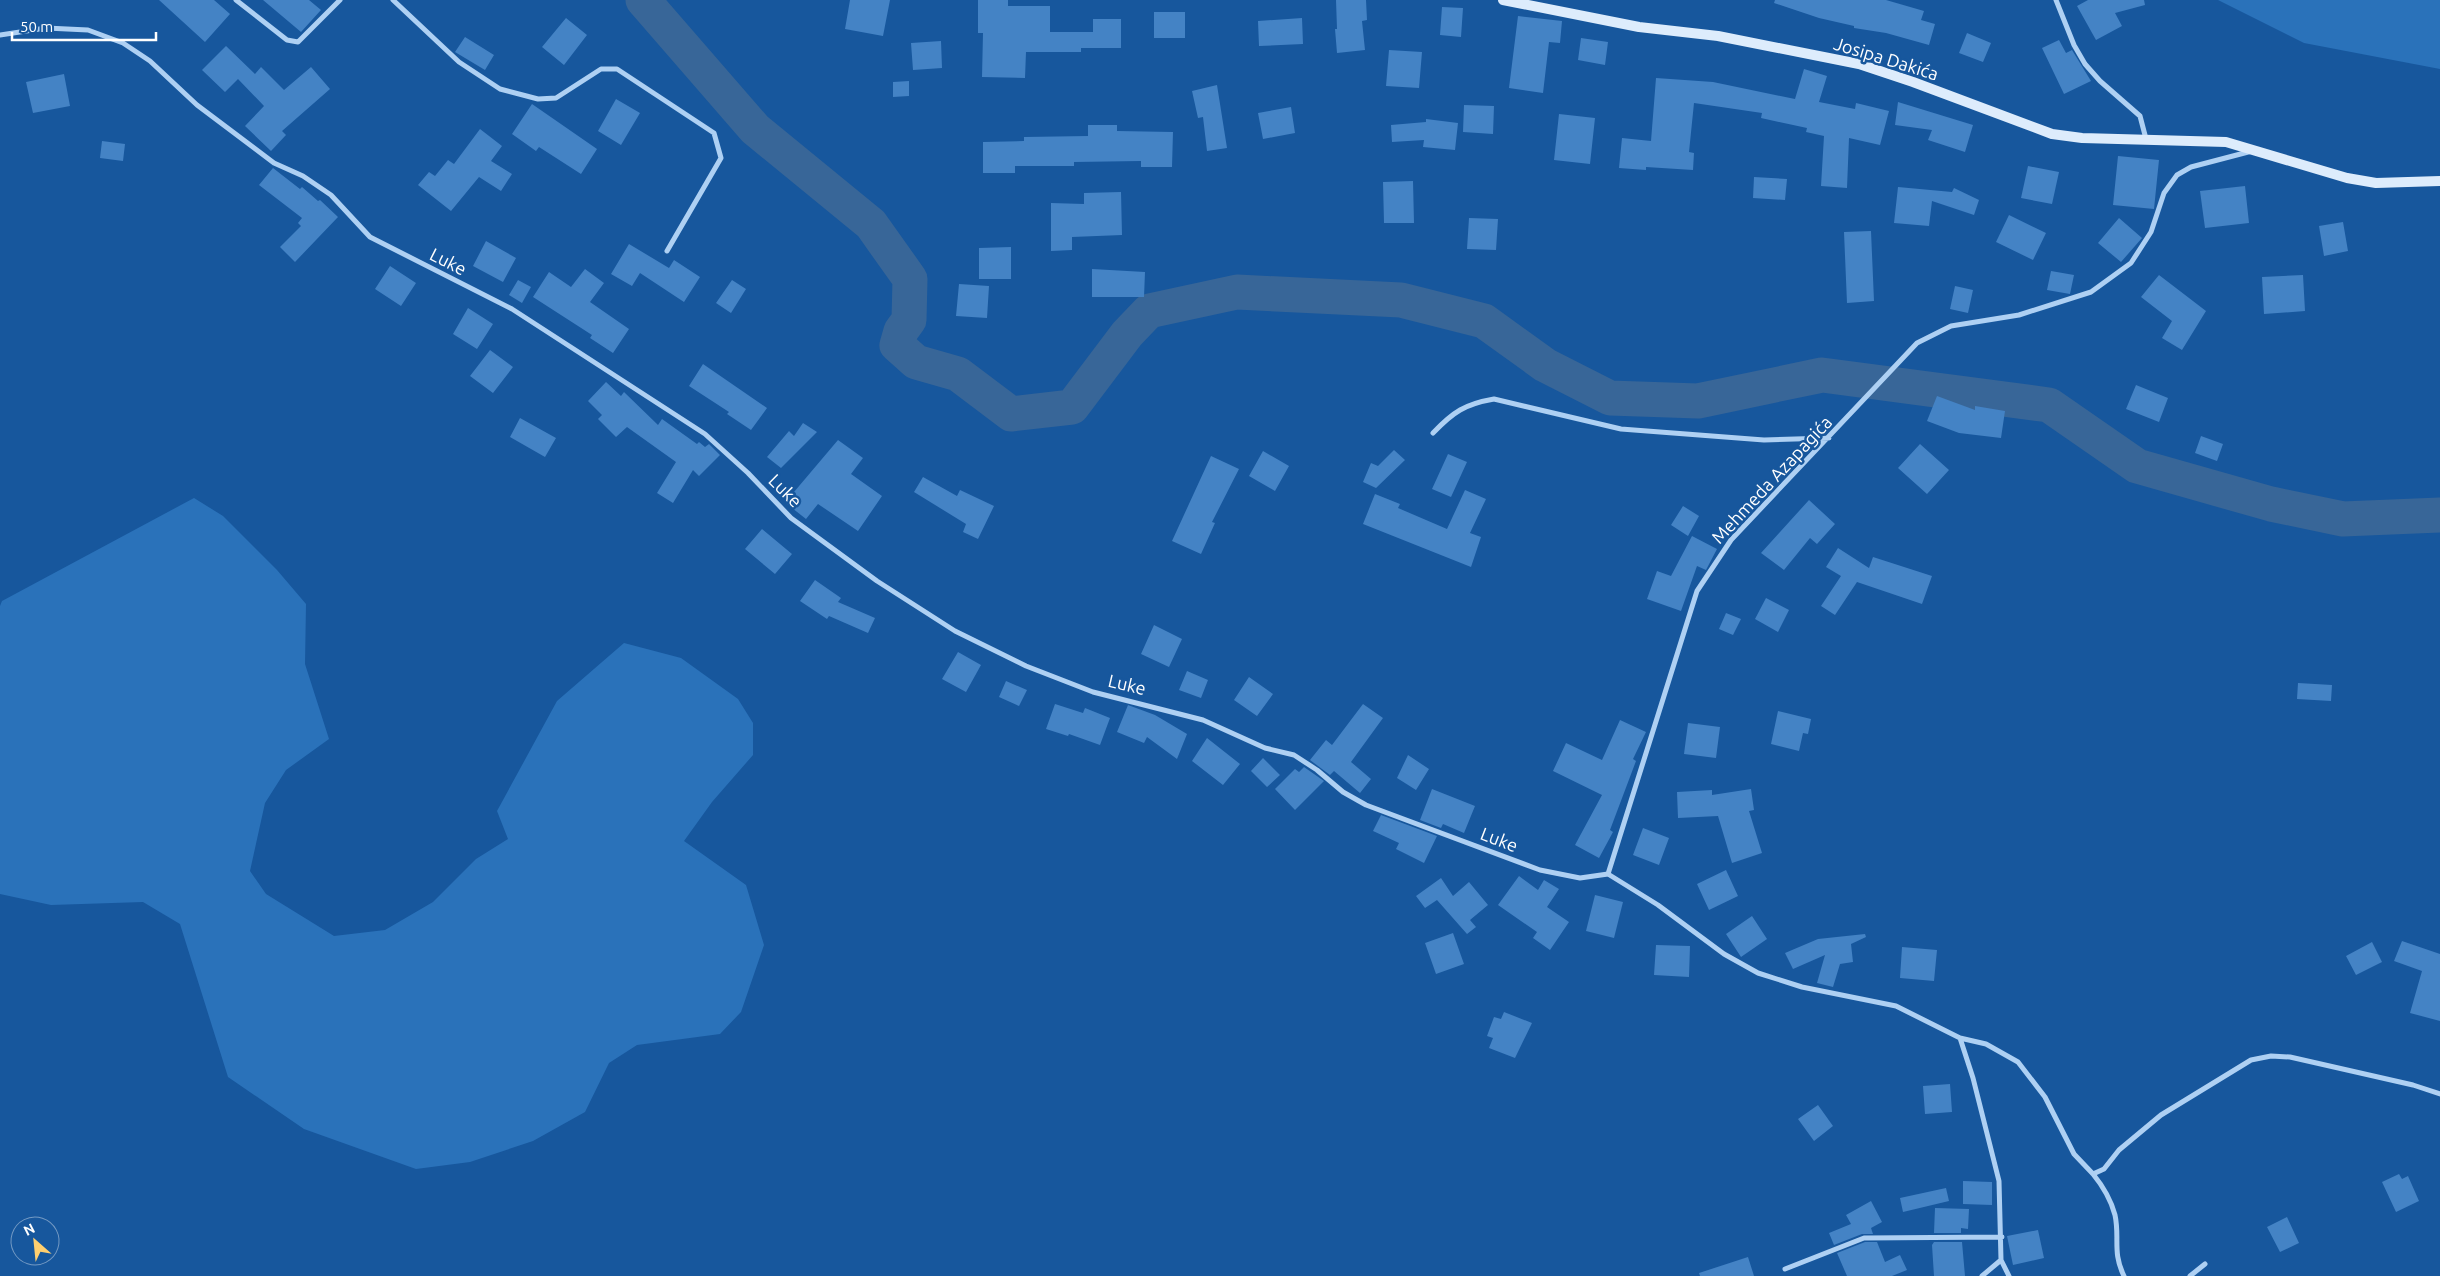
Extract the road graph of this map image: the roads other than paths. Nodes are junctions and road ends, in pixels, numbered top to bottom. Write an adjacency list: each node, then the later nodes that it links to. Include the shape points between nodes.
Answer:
1 (236, 0): 2 (street, via 288,40 298,42)
2 (340, 0)
3 (393, 0): 10 (street, via 459,62 500,90 538,99 556,98 601,69 617,69 714,133 721,158)
4 (1503, 0): 7 (main road, Josipa Dakića, via 1639,27 1718,36 1859,64 2052,134)
5 (2056, 0): 7 (street, via 2074,45 2086,64 2100,82 2140,116)
6 (0, 35): 13 (street, Luke, via 46,28 88,30 123,43 150,61 198,105 274,163 303,176 331,195 370,237 512,310 705,434 791,518 877,581 955,630 1026,666 1093,692 1203,720 1265,748 1294,755 1366,805 1522,864 1580,878)
7 (2146, 139): 8 (main road, Josipa Dakića, via 2226,142)
8 (2255, 150): 9 (main road, Josipa Dakića, via 2346,178 2376,183); 12 (street, Mehmeda Azapagića, via 2177,175 2164,193 2151,232 2131,263 2091,292 2018,315 1951,326 1918,343)
9 (2440, 181)
10 (667, 251)
11 (1433, 433): 12 (street, via 1453,412 1476,402 1494,399 1621,430 1764,440)
12 (1829, 438): 13 (street, Mehmeda Azapagića, via 1730,540 1697,591)
13 (1608, 874): 14 (street, via 1658,905 1724,954 1758,973 1802,987 1896,1006)
14 (1960, 1038): 16 (street, via 1986,1044 2018,1062 2045,1097 2074,1154); 17 (street, via 1999,1182)
15 (2440, 1094): 16 (street, via 2290,1057 2251,1060 2161,1116 2119,1150 2104,1169)
16 (2093, 1174): 23 (street, via 2115,1215 2116,1261)
17 (2002, 1237): 18 (street); 20 (street, via 1864,1238)
18 (2001, 1260): 21 (street); 22 (street)
19 (2205, 1264): 24 (street)
20 (1785, 1269)
21 (1982, 1276)
22 (2009, 1276)
23 (2124, 1276)
24 (2190, 1276)

